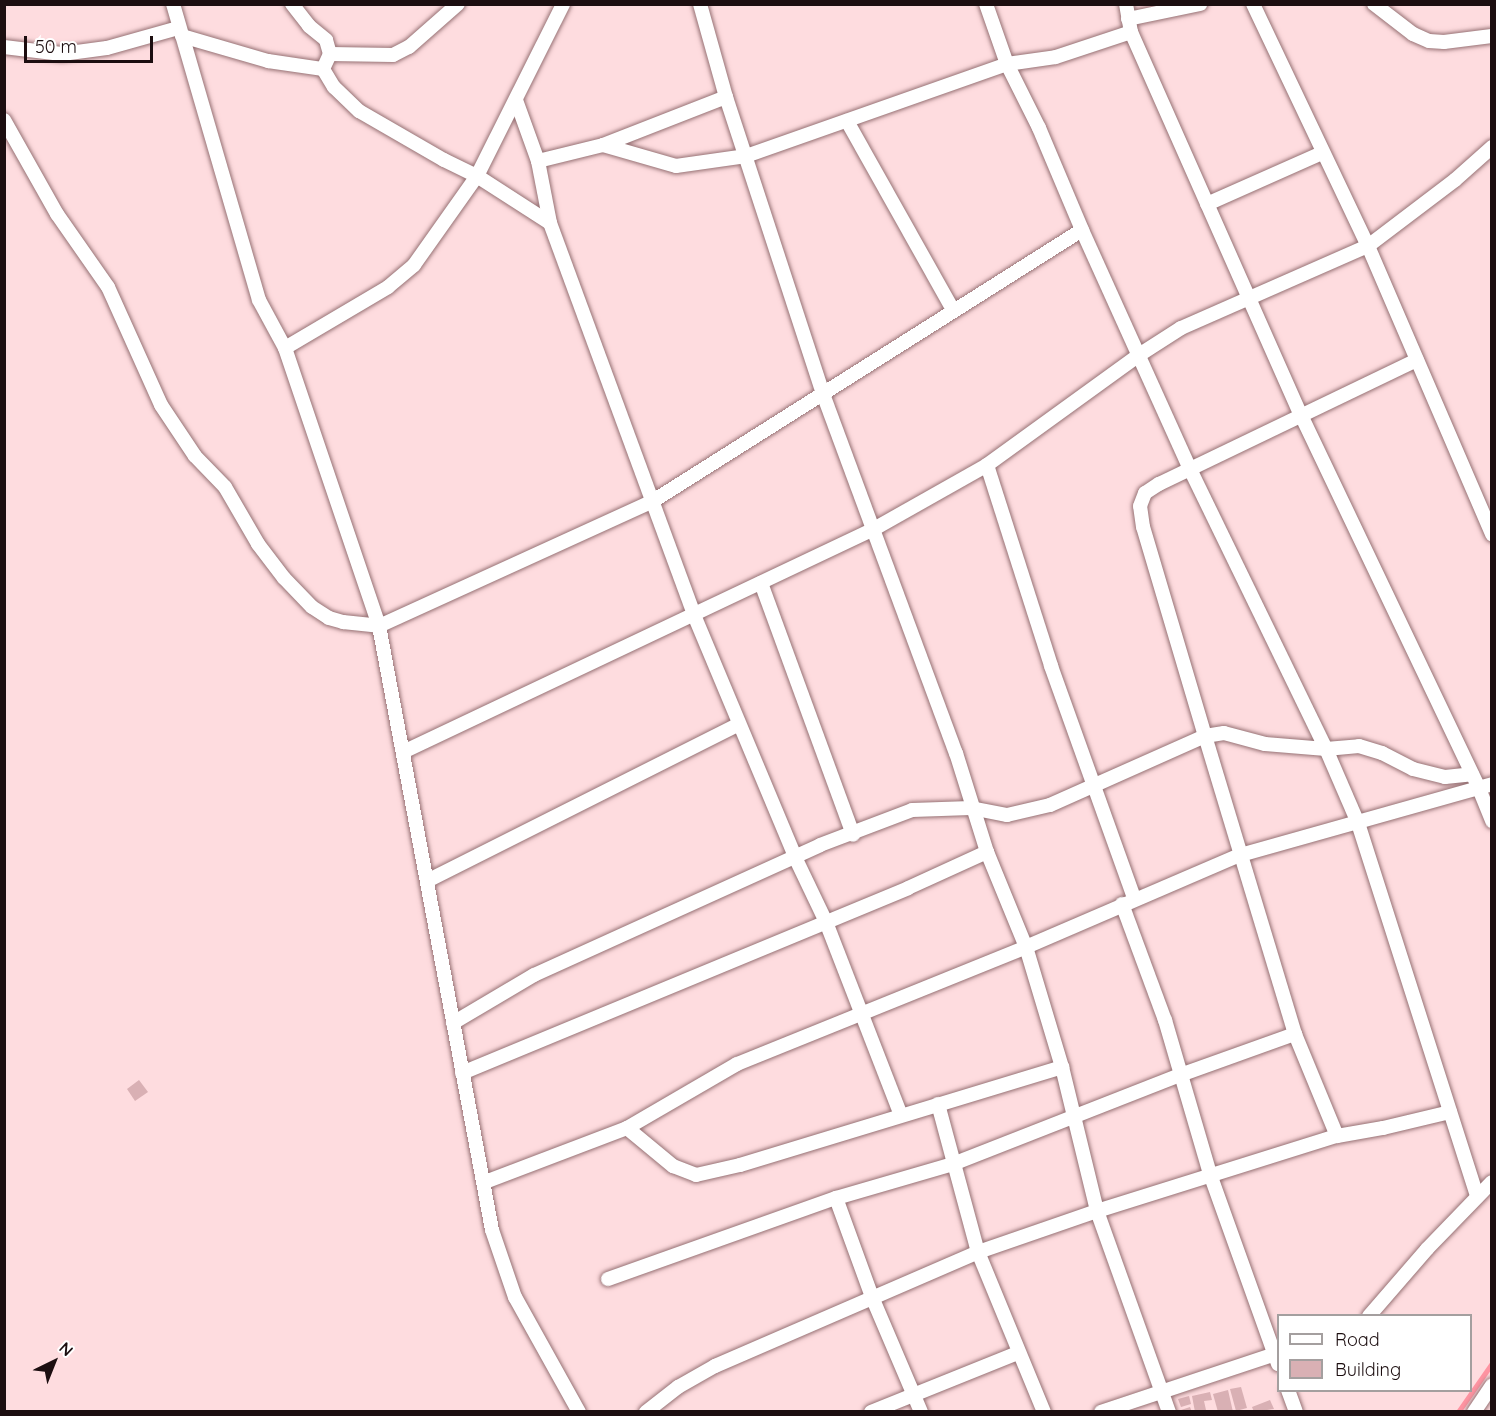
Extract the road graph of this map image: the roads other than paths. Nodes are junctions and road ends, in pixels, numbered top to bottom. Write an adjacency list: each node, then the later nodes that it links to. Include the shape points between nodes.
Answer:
1 (173, 4): 12 (street)
2 (292, 4): 15 (street, via 326,40)
3 (458, 4): 15 (street, via 416,42 393,55)
4 (563, 4): 19 (street)
5 (700, 4): 18 (street)
6 (986, 4): 16 (street)
7 (1126, 4): 11 (street)
8 (1200, 4): 11 (street)
9 (1252, 4): 24 (street)
10 (1374, 4): 13 (street, via 1413,34 1429,41)
11 (1129, 26): 16 (street, via 1056,57); 28 (street)
12 (180, 32): 14 (street, via 62,54); 17 (street, via 268,61); 34 (street, via 259,300)
13 (1491, 36)
14 (4, 47)
15 (330, 54): 17 (street)
16 (1007, 64): 21 (street); 30 (street)
17 (323, 69): 27 (street, via 334,87 359,111)
18 (726, 97): 22 (street); 25 (street)
19 (516, 100): 26 (street); 27 (street)
20 (4, 120): 46 (street, via 57,214 108,287 161,405 195,456 225,487 258,544 312,607 343,622)
21 (847, 121): 25 (street); 33 (street)
22 (603, 145): 25 (street, via 676,166); 26 (street)
23 (1491, 147): 31 (street, via 1455,180)
24 (1322, 153): 28 (street); 31 (street)
25 (746, 156): 37 (street)
26 (538, 161): 29 (street)
27 (477, 176): 29 (street); 34 (street, via 414,265 388,287)
28 (1207, 204): 32 (street)
29 (550, 223): 41 (street)
30 (1082, 230): 33 (street); 35 (street)
31 (1368, 246): 32 (street); 36 (street)
32 (1251, 300): 35 (street, via 1181,328); 38 (street)
33 (953, 310): 37 (street)
34 (285, 348): 46 (street)
35 (1139, 355): 39 (street); 40 (street)
36 (1417, 360): 38 (street); 43 (street)
37 (823, 394): 41 (street); 42 (street)
38 (1301, 415): 40 (street); 51 (street)
39 (987, 465): 42 (street); 52 (street, via 1051,666)
40 (1190, 468): 48 (street, via 1145,493 1140,506); 49 (street)
41 (653, 501): 45 (street); 46 (street)
42 (874, 529): 44 (street); 53 (street, via 956,753)
43 (1491, 534)
44 (761, 583): 45 (street); 56 (street)
45 (694, 615): 47 (street); 50 (street)
46 (379, 626): 50 (street)
47 (739, 724): 59 (street); 60 (street)
48 (1205, 736): 49 (street, via 1224,733 1265,744); 52 (street); 58 (street)
49 (1326, 749): 51 (street, via 1359,746 1413,769); 55 (street)
50 (403, 752): 60 (street)
51 (1480, 781): 54 (street); 55 (street)
52 (1095, 787): 53 (street, via 1050,805 1007,814); 61 (street)
53 (971, 808): 56 (street, via 912,810); 57 (street)
54 (1491, 821)
55 (1358, 823): 58 (street); 71 (street)
56 (853, 835): 59 (street)
57 (987, 852): 62 (street); 63 (street)
58 (1240, 855): 61 (street); 66 (street)
59 (795, 856): 62 (street); 65 (street, via 534,975)
60 (427, 881): 65 (street)
61 (1128, 901): 63 (street); 69 (street)
62 (826, 922): 64 (street); 68 (street)
63 (1026, 946): 64 (street); 67 (street)
64 (861, 1014): 72 (street); 74 (street, via 737,1064)
65 (453, 1023): 68 (street)
66 (1295, 1034): 69 (street); 75 (street)
67 (1062, 1067): 70 (street); 73 (street)
68 (462, 1073): 78 (street)
69 (1183, 1074): 73 (street); 77 (street)
70 (938, 1104): 72 (street); 76 (street)
71 (1450, 1112): 75 (street); 80 (street)
72 (901, 1115): 74 (street, via 740,1165 696,1174 673,1166)
73 (1074, 1118): 76 (street); 82 (street)
74 (627, 1128): 78 (street)
75 (1337, 1136): 77 (street)
76 (953, 1164): 81 (street); 83 (street)
77 (1210, 1174): 82 (street); 88 (street)
78 (485, 1182): 93 (street, via 492,1230 515,1297)
79 (1491, 1182): 80 (street)
80 (1477, 1197): 86 (street)
81 (836, 1198): 84 (street); 85 (street)
82 (1097, 1210): 83 (street); 90 (street)
83 (978, 1252): 85 (street); 87 (street)
84 (608, 1280)
85 (872, 1297): 92 (street); 94 (street, via 715,1366 678,1387)
86 (1371, 1314)
87 (1018, 1353): 92 (street); 97 (street)
88 (1277, 1357): 90 (street)
89 (1491, 1385): 101 (street)
90 (1162, 1391): 98 (street); 99 (street)
91 (1289, 1392): 100 (street)
92 (914, 1394): 95 (street); 96 (street)
93 (579, 1412)
94 (646, 1412)
95 (871, 1412)
96 (921, 1412)
97 (1044, 1412)
98 (1101, 1412)
99 (1169, 1412)
100 (1296, 1412)
101 (1474, 1412)

